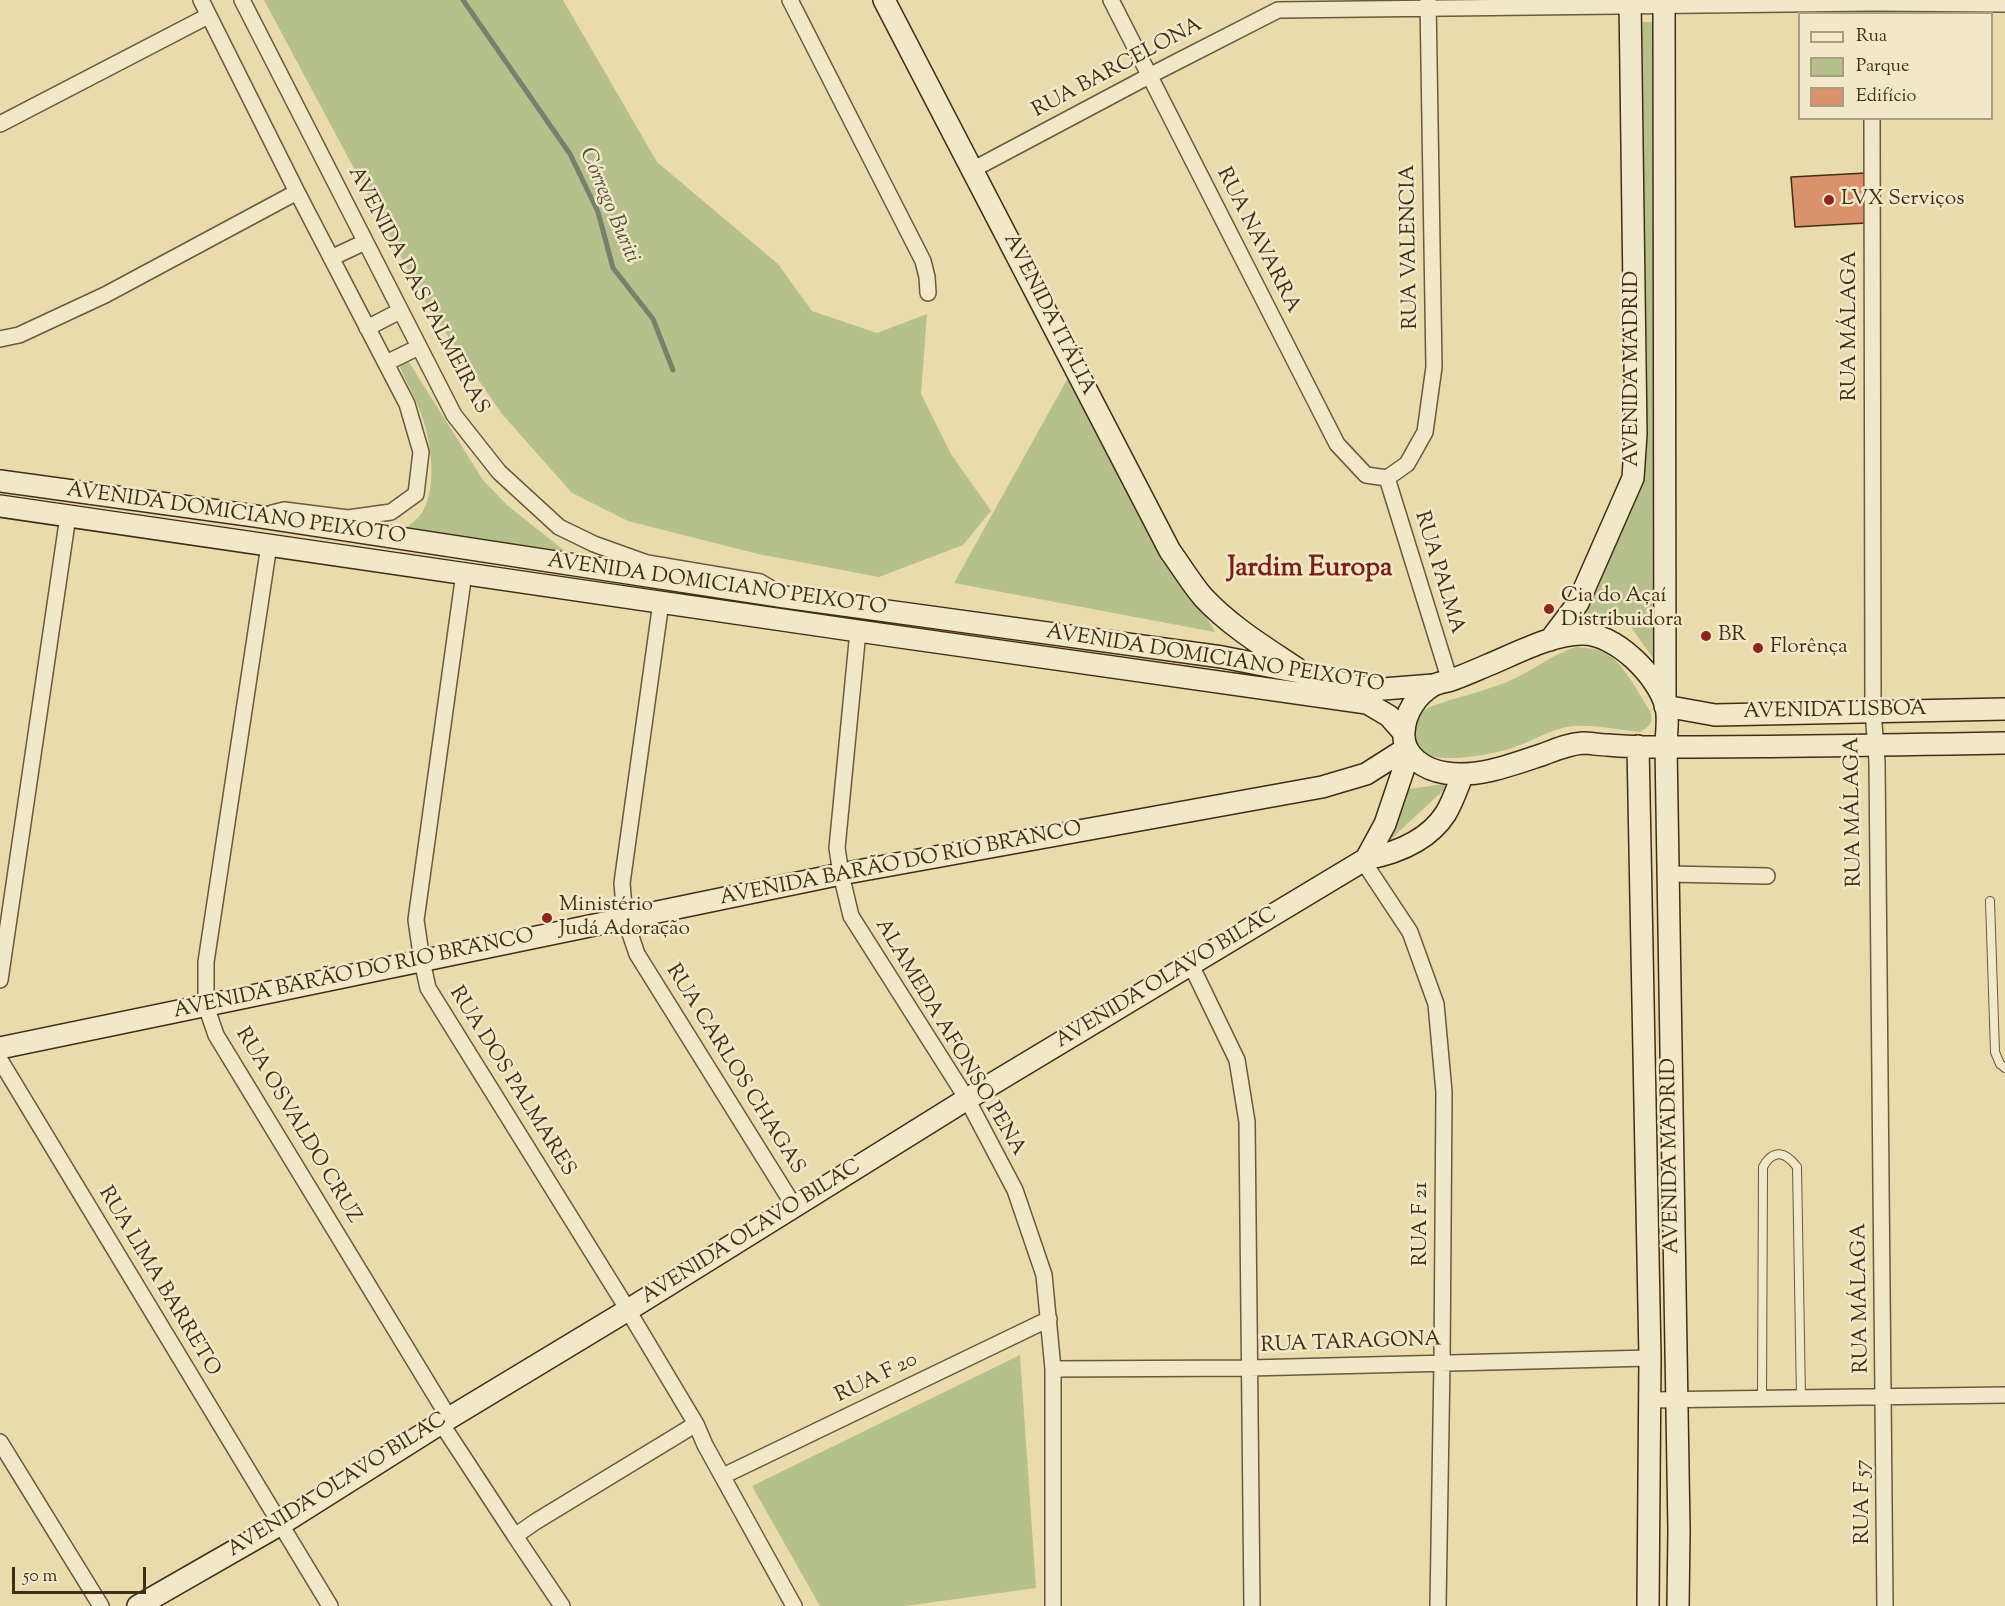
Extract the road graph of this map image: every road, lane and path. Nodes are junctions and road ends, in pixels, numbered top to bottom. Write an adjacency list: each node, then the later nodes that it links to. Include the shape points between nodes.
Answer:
1 (201, 0): 12 (street)
2 (242, 0): 18 (street, AVENIDA DAS PALMEIRAS)
3 (790, 0): 20 (street, via 923,261)
4 (884, 0): 16 (main road, AVENIDA ITÁLIA)
5 (1111, 0): 13 (street, RUA NAVARRA)
6 (1630, 3): 7 (street, RUA BARCELONA); 8 (street, RUA BARCELONA); 37 (main road, AVENIDA MADRID, via 1635,464 1633,478 1578,603)
7 (1664, 3): 11 (street, RUA BARCELONA); 41 (main road, AVENIDA MADRID)
8 (1428, 4): 10 (street, RUA BARCELONA); 26 (street, RUA VALENCIA, via 1434,367 1425,432 1407,464)
9 (2005, 4): 11 (street, RUA BARCELONA)
10 (1277, 5): 13 (street, RUA BARCELONA)
11 (1872, 6)
12 (208, 16): 15 (street); 17 (street)
13 (1149, 75): 16 (street, RUA BARCELONA); 26 (street, RUA NAVARRA, via 1337,444 1366,475)
14 (1872, 120): 43 (street, RUA MÁLAGA)
15 (0, 124)
16 (972, 171): 35 (main road, AVENIDA ITÁLIA, via 1170,551 1202,595)
17 (297, 192): 19 (street); 23 (street, via 105,295 19,335)
18 (365, 242): 19 (street); 21 (street, AVENIDA DAS PALMEIRAS)
19 (331, 258): 22 (street)
20 (928, 293)
21 (400, 311): 22 (street); 24 (street, AVENIDA DAS PALMEIRAS)
22 (367, 328): 25 (street)
23 (0, 339)
24 (419, 347): 25 (street); 33 (street, AVENIDA DAS PALMEIRAS, via 454,415 499,472 559,527 647,563 760,582)
25 (386, 363): 30 (street, via 407,404 421,452 416,494 391,512 348,518 284,510)
26 (1387, 478): 40 (street, RUA PALMA)
27 (0, 480): 30 (main road, AVENIDA DOMICIANO PEIXOTO)
28 (0, 506): 29 (main road, AVENIDA DOMICIANO PEIXOTO)
29 (68, 516): 31 (main road, AVENIDA DOMICIANO PEIXOTO); 58 (street)
30 (255, 516): 33 (main road, AVENIDA DOMICIANO PEIXOTO)
31 (269, 545): 32 (main road, AVENIDA DOMICIANO PEIXOTO); 59 (street, RUA OSVALDO CRUZ, via 206,962)
32 (464, 573): 34 (main road, AVENIDA DOMICIANO PEIXOTO); 56 (street, RUA DOS PALMARES, via 416,920)
33 (785, 597): 38 (main road, AVENIDA DOMICIANO PEIXOTO)
34 (661, 602): 36 (main road, AVENIDA DOMICIANO PEIXOTO); 55 (street, RUA CARLOS CHAGAS, via 622,883)
35 (1227, 620): 38 (main road, via 1230,640); 39 (main road, AVENIDA ITÁLIA)
36 (858, 631): 45 (main road, AVENIDA DOMICIANO PEIXOTO, via 1367,703 1389,716); 51 (street, ALAMEDA AFONSO PENA, via 837,848)
37 (1550, 640): 40 (main road); 41 (main road, AVENIDA MADRID, via 1584,634 1606,639 1626,651 1642,668)
38 (1222, 657): 39 (main road, AVENIDA DOMICIANO PEIXOTO)
39 (1304, 673): 40 (main road, AVENIDA DOMICIANO PEIXOTO, via 1358,687 1383,689)
40 (1441, 683): 45 (main road, via 1416,700 1409,710)
41 (1665, 706): 43 (main road, AVENIDA LISBOA, via 1715,715); 48 (main road, AVENIDA MADRID)
42 (2005, 709): 43 (main road, AVENIDA LISBOA)
43 (1873, 711): 46 (street, RUA MÁLAGA)
44 (2005, 743): 46 (main road, AVENIDA LISBOA)
45 (1407, 745): 49 (main road, AVENIDA DOMICIANO PEIXOTO, via 1424,766); 50 (main road, via 1385,824); 51 (main road, AVENIDA BARÃO DO RIO BRANCO, via 1366,774 1322,787)
46 (1877, 745): 48 (main road, AVENIDA LISBOA); 73 (street, RUA MÁLAGA)
47 (1638, 746): 48 (main road, AVENIDA LISBOA); 49 (main road, AVENIDA LISBOA, via 1574,744 1487,771); 67 (main road, AVENIDA MADRID)
48 (1666, 747): 52 (main road, AVENIDA MADRID)
49 (1463, 774): 50 (main road, AVENIDA OLAVO BILAC, via 1446,813 1432,830 1391,854)
50 (1365, 860): 57 (main road, AVENIDA OLAVO BILAC); 68 (street, RUA F 21, via 1410,932 1436,1004 1444,1092)
51 (841, 874): 55 (main road, AVENIDA BARÃO DO RIO BRANCO); 63 (street, ALAMEDA AFONSO PENA, via 850,916)
52 (1668, 874): 53 (street); 76 (main road, AVENIDA MADRID)
53 (1767, 876)
54 (1990, 901): 62 (lane, via 1995,1052)
55 (625, 919): 56 (main road, AVENIDA BARÃO DO RIO BRANCO); 64 (street, RUA CARLOS CHAGAS, via 637,954)
56 (422, 961): 59 (main road, AVENIDA BARÃO DO RIO BRANCO); 65 (street, RUA DOS PALMARES, via 428,988)
57 (1191, 965): 63 (main road, AVENIDA OLAVO BILAC); 69 (street, via 1237,1060 1247,1122)
58 (0, 981)
59 (206, 1006): 60 (main road, AVENIDA BARÃO DO RIO BRANCO); 77 (street, RUA OSVALDO CRUZ, via 216,1035)
60 (0, 1048)
61 (0, 1060): 81 (street, RUA LIMA BARRETO)
62 (2005, 1068)
63 (967, 1099): 64 (main road, AVENIDA OLAVO BILAC); 66 (street, ALAMEDA AFONSO PENA, via 1015,1190 1044,1275)
64 (794, 1206): 65 (main road, AVENIDA OLAVO BILAC)
65 (628, 1310): 77 (main road, AVENIDA OLAVO BILAC); 78 (street)
66 (1049, 1319): 70 (street, ALAMEDA AFONSO PENA); 80 (street, RUA F 20)
67 (1650, 1358): 68 (street, RUA TARAGONA); 75 (main road, AVENIDA MADRID)
68 (1442, 1362): 69 (street, RUA TARAGONA); 90 (street, RUA F 21)
69 (1249, 1368): 70 (street, RUA TARAGONA); 89 (street)
70 (1053, 1370): 88 (street, ALAMEDA AFONSO PENA)
71 (2005, 1395): 73 (street)
72 (1801, 1398): 73 (street); 74 (street); 74 (lane, via 1797,1167 1790,1157 1779,1154 1768,1158 1763,1167)
73 (1884, 1398): 93 (street, RUA F 57)
74 (1762, 1399): 76 (street)
75 (1650, 1400): 76 (street); 91 (main road, AVENIDA MADRID)
76 (1676, 1400): 92 (main road, AVENIDA MADRID)
77 (445, 1420): 81 (main road, AVENIDA OLAVO BILAC); 82 (street)
78 (696, 1424): 80 (street); 82 (street)
79 (0, 1442): 83 (street)
80 (723, 1476): 87 (street)
81 (281, 1524): 84 (main road, AVENIDA OLAVO BILAC); 85 (street, RUA LIMA BARRETO)
82 (515, 1536): 86 (street)
83 (100, 1606)
84 (138, 1606)
85 (330, 1606)
86 (562, 1606)
87 (794, 1606)
88 (1053, 1606)
89 (1251, 1606)
90 (1438, 1606)
91 (1648, 1606)
92 (1678, 1606)
93 (1886, 1606)

